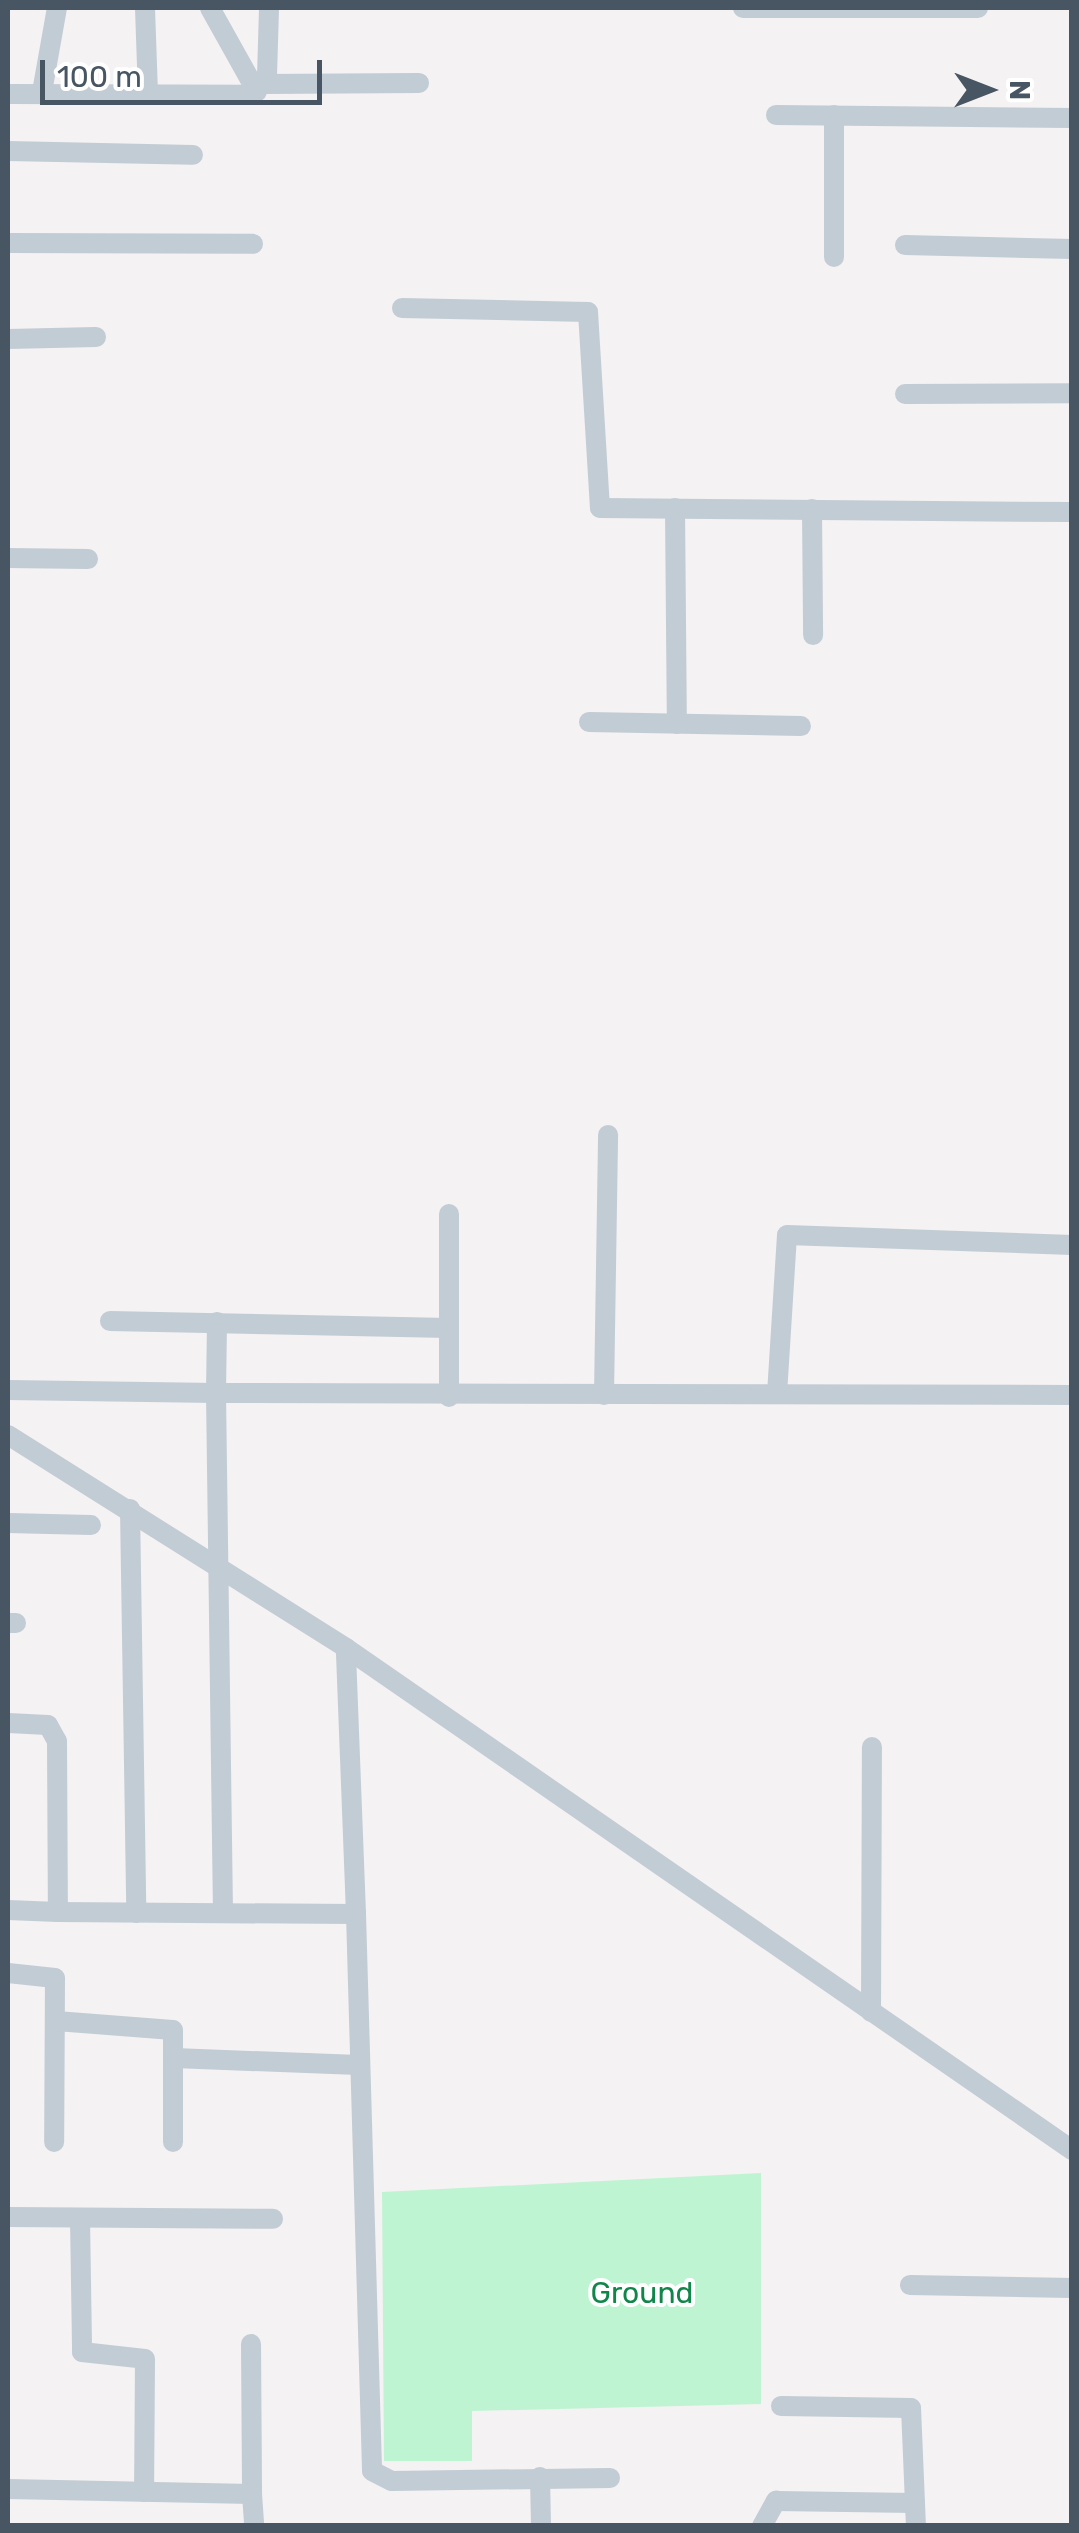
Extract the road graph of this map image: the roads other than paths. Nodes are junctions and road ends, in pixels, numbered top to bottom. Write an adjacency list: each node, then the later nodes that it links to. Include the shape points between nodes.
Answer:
1 (58, 8): 9 (street)
2 (145, 8): 10 (street)
3 (210, 8): 8 (street)
4 (268, 8): 8 (street)
5 (742, 8): 6 (street)
6 (978, 8)
7 (419, 83): 8 (street)
8 (261, 88): 10 (street)
9 (42, 92): 10 (street); 11 (street)
10 (148, 93)
11 (8, 94)
12 (776, 114): 13 (street)
13 (834, 115): 14 (street); 21 (street)
14 (1072, 118)
15 (8, 151): 16 (street)
16 (193, 156)
17 (8, 242): 18 (street)
18 (253, 244)
19 (905, 245): 20 (street)
20 (1072, 249)
21 (834, 256)
22 (402, 308): 27 (street, via 588,312 597,504)
23 (96, 338): 24 (street)
24 (8, 340)
25 (1072, 393): 26 (street)
26 (904, 394)
27 (675, 508): 28 (street); 34 (street)
28 (812, 510): 29 (street); 32 (street)
29 (1072, 512)
30 (8, 558): 31 (street)
31 (88, 560)
32 (813, 636)
33 (589, 722): 34 (street)
34 (677, 724): 35 (street)
35 (801, 726)
36 (608, 1135): 47 (street)
37 (449, 1214): 41 (street)
38 (1072, 1246): 44 (street, via 787,1235)
39 (110, 1321): 40 (street)
40 (217, 1322): 41 (street); 43 (street)
41 (449, 1328): 46 (street)
42 (8, 1390): 43 (street)
43 (216, 1393): 46 (street); 52 (street)
44 (777, 1394): 45 (street); 47 (street)
45 (1072, 1395)
46 (448, 1396): 47 (street)
47 (604, 1396)
48 (8, 1436): 49 (street)
49 (130, 1509): 52 (street); 59 (street)
50 (8, 1523): 51 (street)
51 (91, 1525)
52 (217, 1566): 53 (street); 58 (street)
53 (346, 1648): 60 (street); 62 (street)
54 (8, 1723): 57 (street, via 48,1725 56,1741)
55 (872, 1747): 62 (street)
56 (8, 1910): 57 (street)
57 (58, 1912): 59 (street)
58 (223, 1912): 59 (street); 60 (street)
59 (136, 1913)
60 (356, 1914): 65 (street)
61 (8, 1973): 63 (street, via 55,1978)
62 (871, 2012): 68 (street)
63 (56, 2021): 64 (street, via 168,2026); 66 (street)
64 (174, 2058): 65 (street); 67 (street)
65 (359, 2065): 76 (street, via 372,2471 392,2481)
66 (54, 2142)
67 (173, 2142)
68 (1072, 2150)
69 (8, 2217): 70 (street)
70 (80, 2218): 71 (street); 79 (street, via 82,2352 145,2359)
71 (274, 2219)
72 (910, 2286): 73 (street)
73 (1072, 2288)
74 (252, 2344): 80 (street)
75 (781, 2406): 81 (street, via 910,2408)
76 (540, 2477): 77 (street); 83 (street)
77 (610, 2478)
78 (8, 2489): 79 (street)
79 (144, 2492): 80 (street)
80 (252, 2494): 82 (street)
81 (915, 2502): 84 (street, via 776,2501); 85 (street)
82 (254, 2526)
83 (541, 2526)
84 (762, 2526)
85 (916, 2526)

